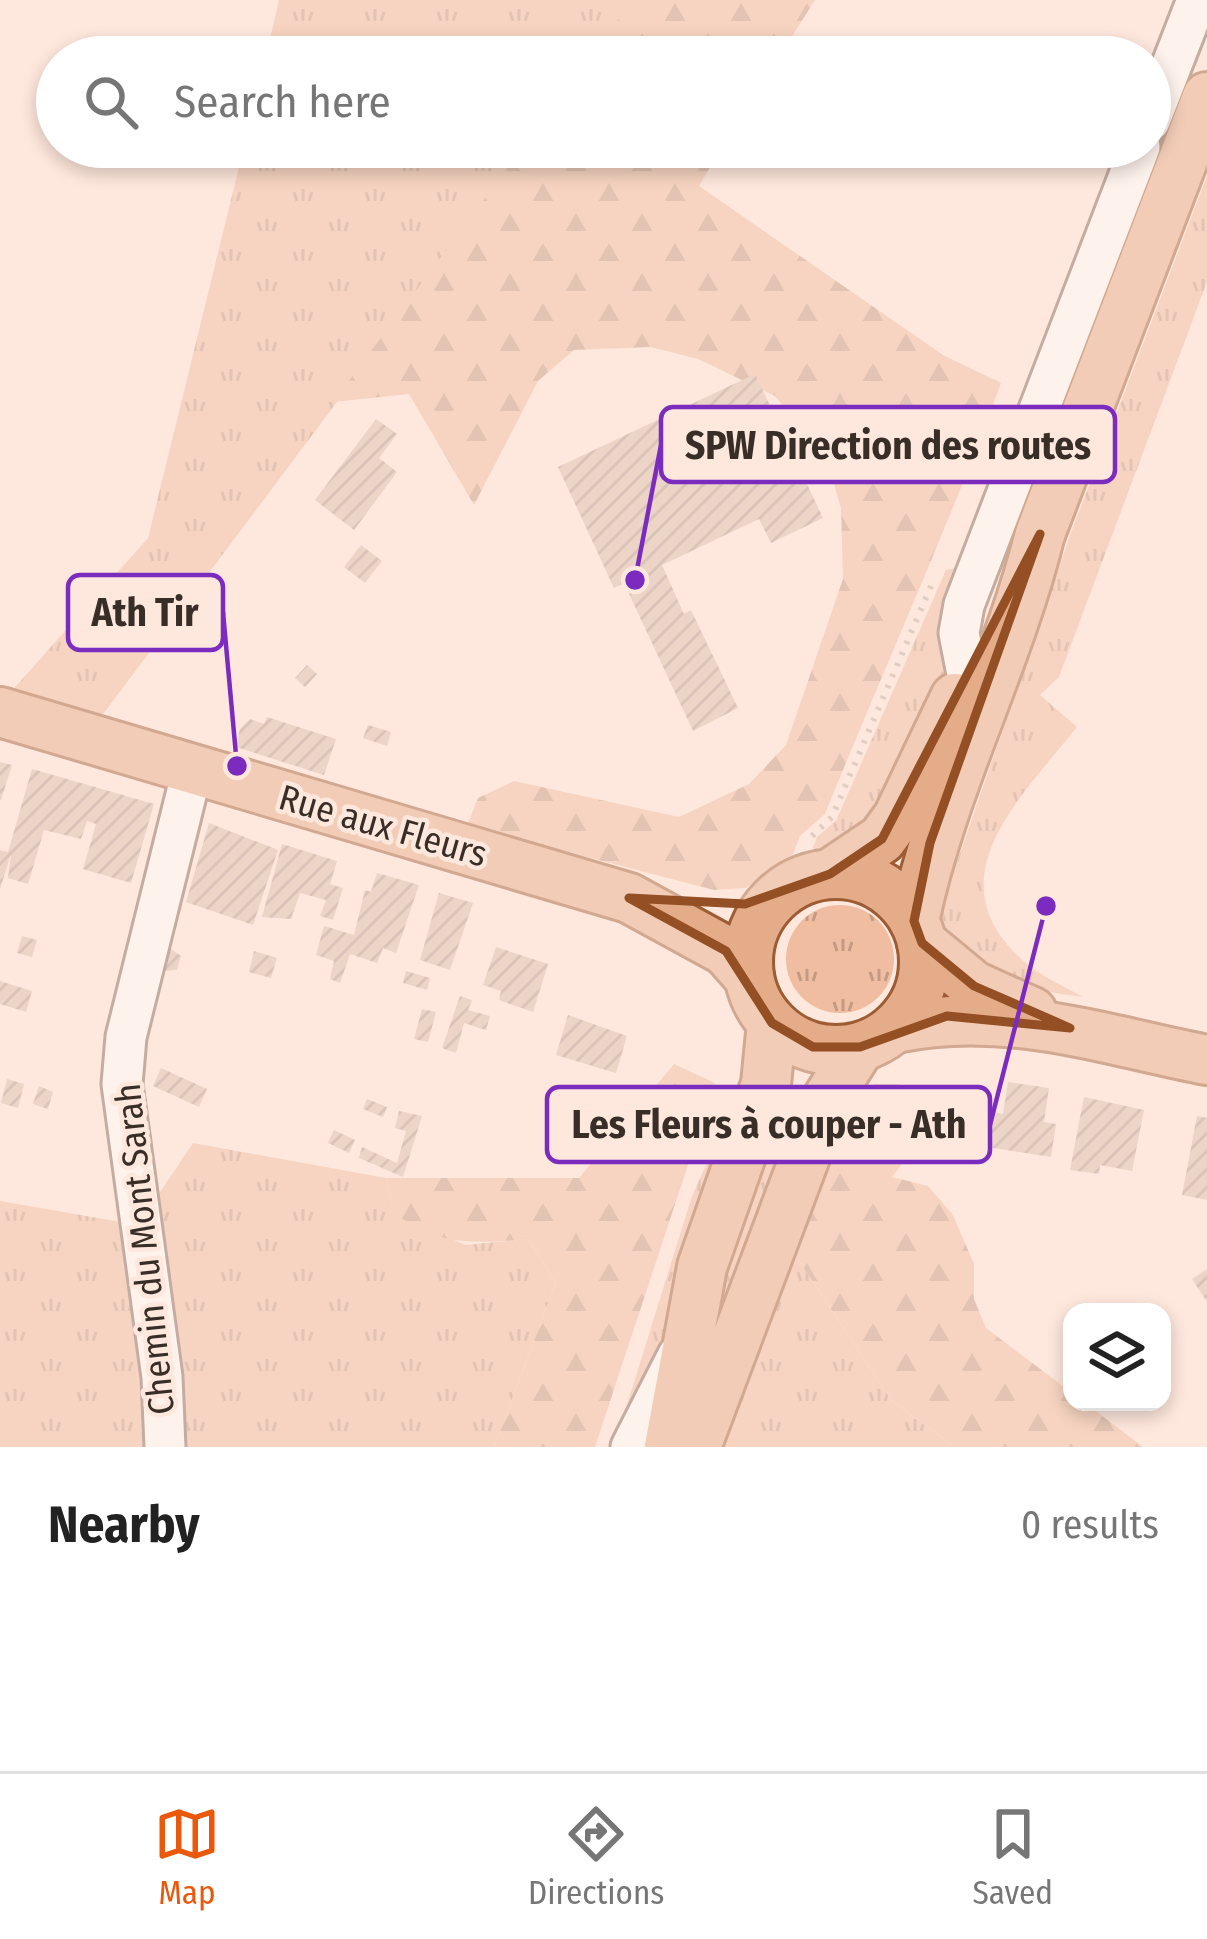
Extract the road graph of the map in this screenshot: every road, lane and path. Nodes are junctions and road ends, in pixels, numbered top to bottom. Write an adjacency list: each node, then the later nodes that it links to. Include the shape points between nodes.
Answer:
1 (1197, 0): 2 (street)
2 (1171, 67)
3 (1207, 97): 5 (main road)
4 (1132, 168): 7 (street, via 964,605 958,632)
5 (1040, 534): 7 (main road); 12 (main road, via 1021,608 930,843)
6 (939, 569): 10 (path, via 832,817 796,858)
7 (967, 674): 10 (main road, via 882,839)
8 (0, 712): 9 (main road, Rue aux Fleurs)
9 (192, 771): 11 (main road, Rue aux Fleurs); 19 (street, Chemin du Mont Sarah, via 126,1037 122,1084)
10 (802, 884): 11 (main road, Rue aux Fleurs, via 745,904); 12 (main road, via 879,885); 13 (main road, via 751,939)
11 (628, 898): 13 (main road, Rue aux Fleurs, via 726,951)
12 (918, 932): 15 (main road, via 974,986); 16 (main road, via 920,989)
13 (749, 977): 14 (main road)
14 (772, 1023): 16 (main road, via 813,1047); 18 (main road, via 766,1084 720,1205)
15 (1070, 1028): 16 (main road, via 947,1016); 17 (main road)
16 (878, 1037): 22 (main road, via 826,1100)
17 (1207, 1060)
18 (689, 1334): 20 (street); 21 (main road)
19 (165, 1447)
20 (631, 1447)
21 (669, 1447)
22 (696, 1447)

